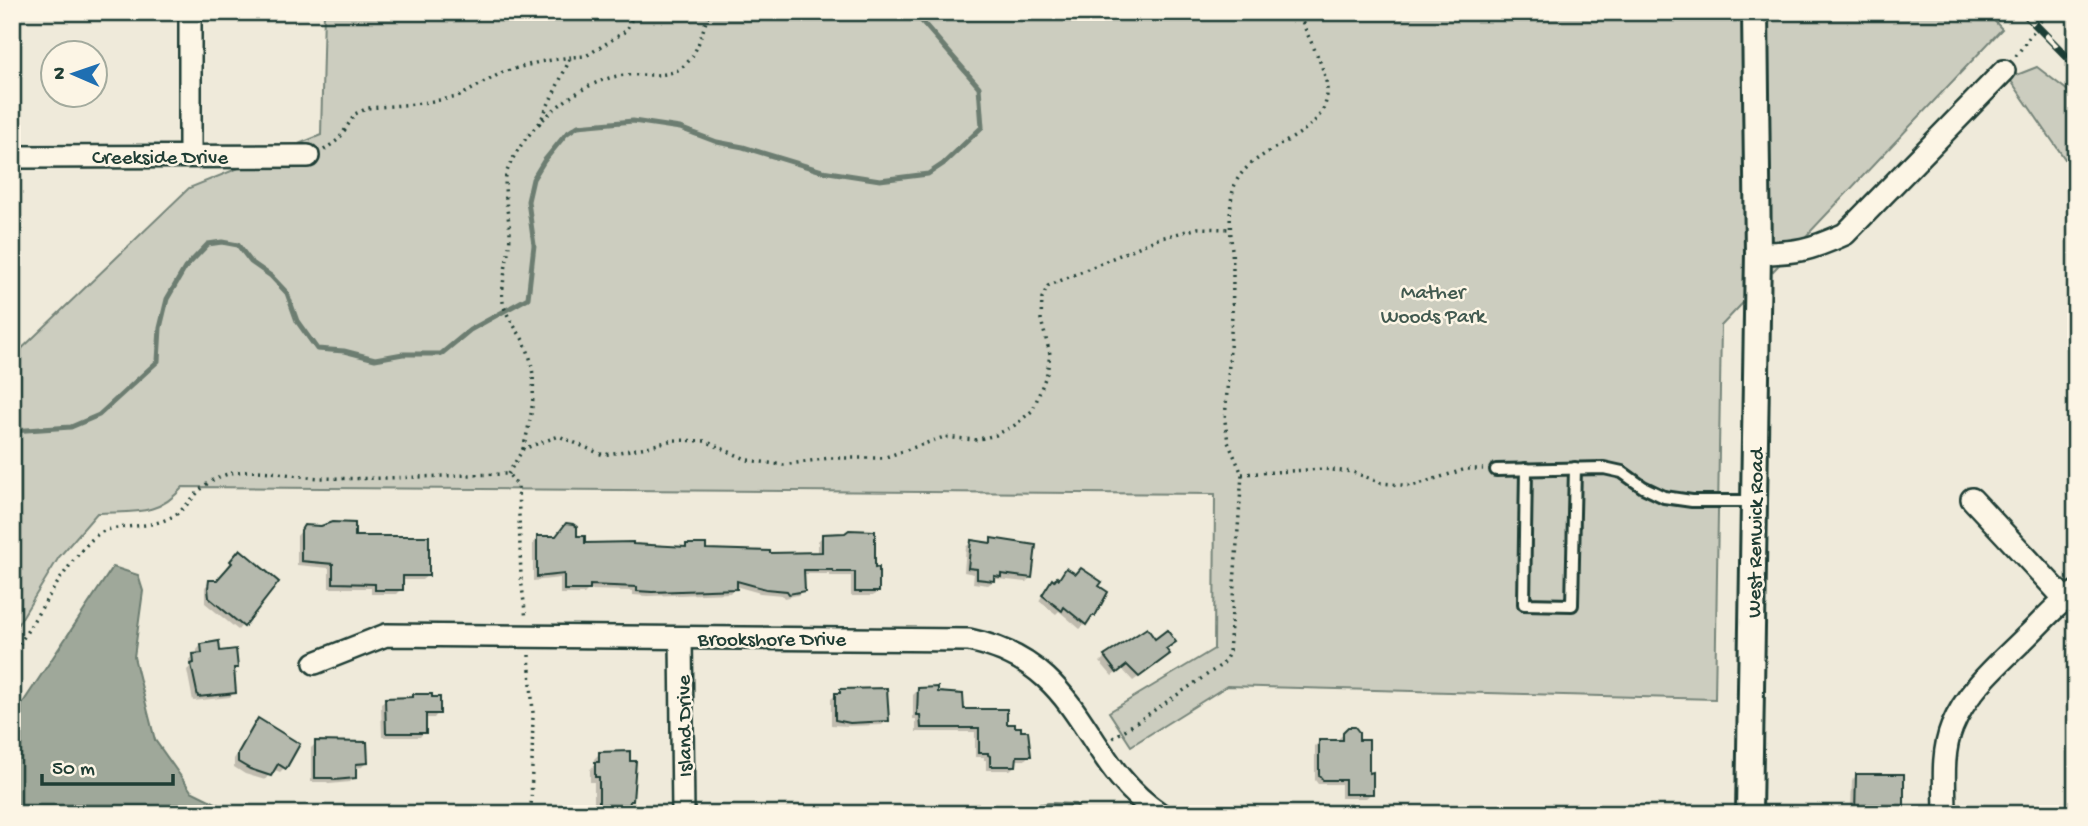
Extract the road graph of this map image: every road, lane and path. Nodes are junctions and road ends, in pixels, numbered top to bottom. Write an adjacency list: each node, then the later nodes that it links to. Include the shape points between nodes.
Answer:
1 (190, 12): 10 (street)
2 (635, 12): 7 (path, via 626,31 586,56)
3 (709, 12): 9 (path, via 690,60 681,68 668,74 619,76 590,84)
4 (1299, 12): 13 (path, via 1327,83 1325,106 1315,121 1244,171 1234,186)
5 (1755, 12): 14 (street, West Renwick Road)
6 (2047, 12): 8 (path)
7 (570, 57): 9 (path); 11 (path, via 503,72 458,97 368,108 355,114 339,139 318,155)
8 (2004, 71): 14 (street, via 1845,234 1814,248)
9 (538, 126): 15 (path, via 506,172 510,236 503,302 527,347 533,376 532,417)
10 (190, 156): 11 (street, Creekside Drive); 12 (street, Creekside Drive)
11 (308, 156)
12 (12, 157)
13 (1230, 229): 15 (path, via 1198,228 1157,239 1048,286 1041,320 1049,354 1047,373 1033,410 996,435 975,440 944,437 883,458 830,458 783,465 748,460 705,440 673,440 603,455 559,436); 20 (path, via 1233,271 1225,421 1228,442)
14 (1758, 253): 22 (street, West Renwick Road)
15 (523, 449): 19 (path)
16 (1526, 468): 17 (lane); 17 (lane, via 1524,604 1572,605); 18 (lane)
17 (1575, 468): 22 (lane, via 1622,472 1664,497)
18 (1496, 470): 20 (path, via 1466,469 1412,486 1323,469)
19 (508, 474): 24 (path, via 519,485 521,578); 26 (path, via 320,478 262,471 223,475 200,487 186,508 166,520 104,531 91,540)
20 (1242, 474): 28 (path, via 1229,653 1223,664)
21 (1972, 499): 23 (street)
22 (1755, 501): 32 (street, West Renwick Road)
23 (2070, 595): 33 (street, via 1965,701 1948,740)
24 (528, 635): 25 (street, Brookshore Drive); 27 (street, Brookshore Drive, via 386,635); 29 (path, via 533,713)
25 (681, 638): 30 (street, Island Drive); 31 (street, Brookshore Drive, via 953,638 999,649 1055,685 1128,786)
26 (12, 656)
27 (315, 663)
28 (1108, 741)
29 (531, 814)
30 (683, 814)
31 (1160, 814)
32 (1749, 814)
33 (1945, 814)

